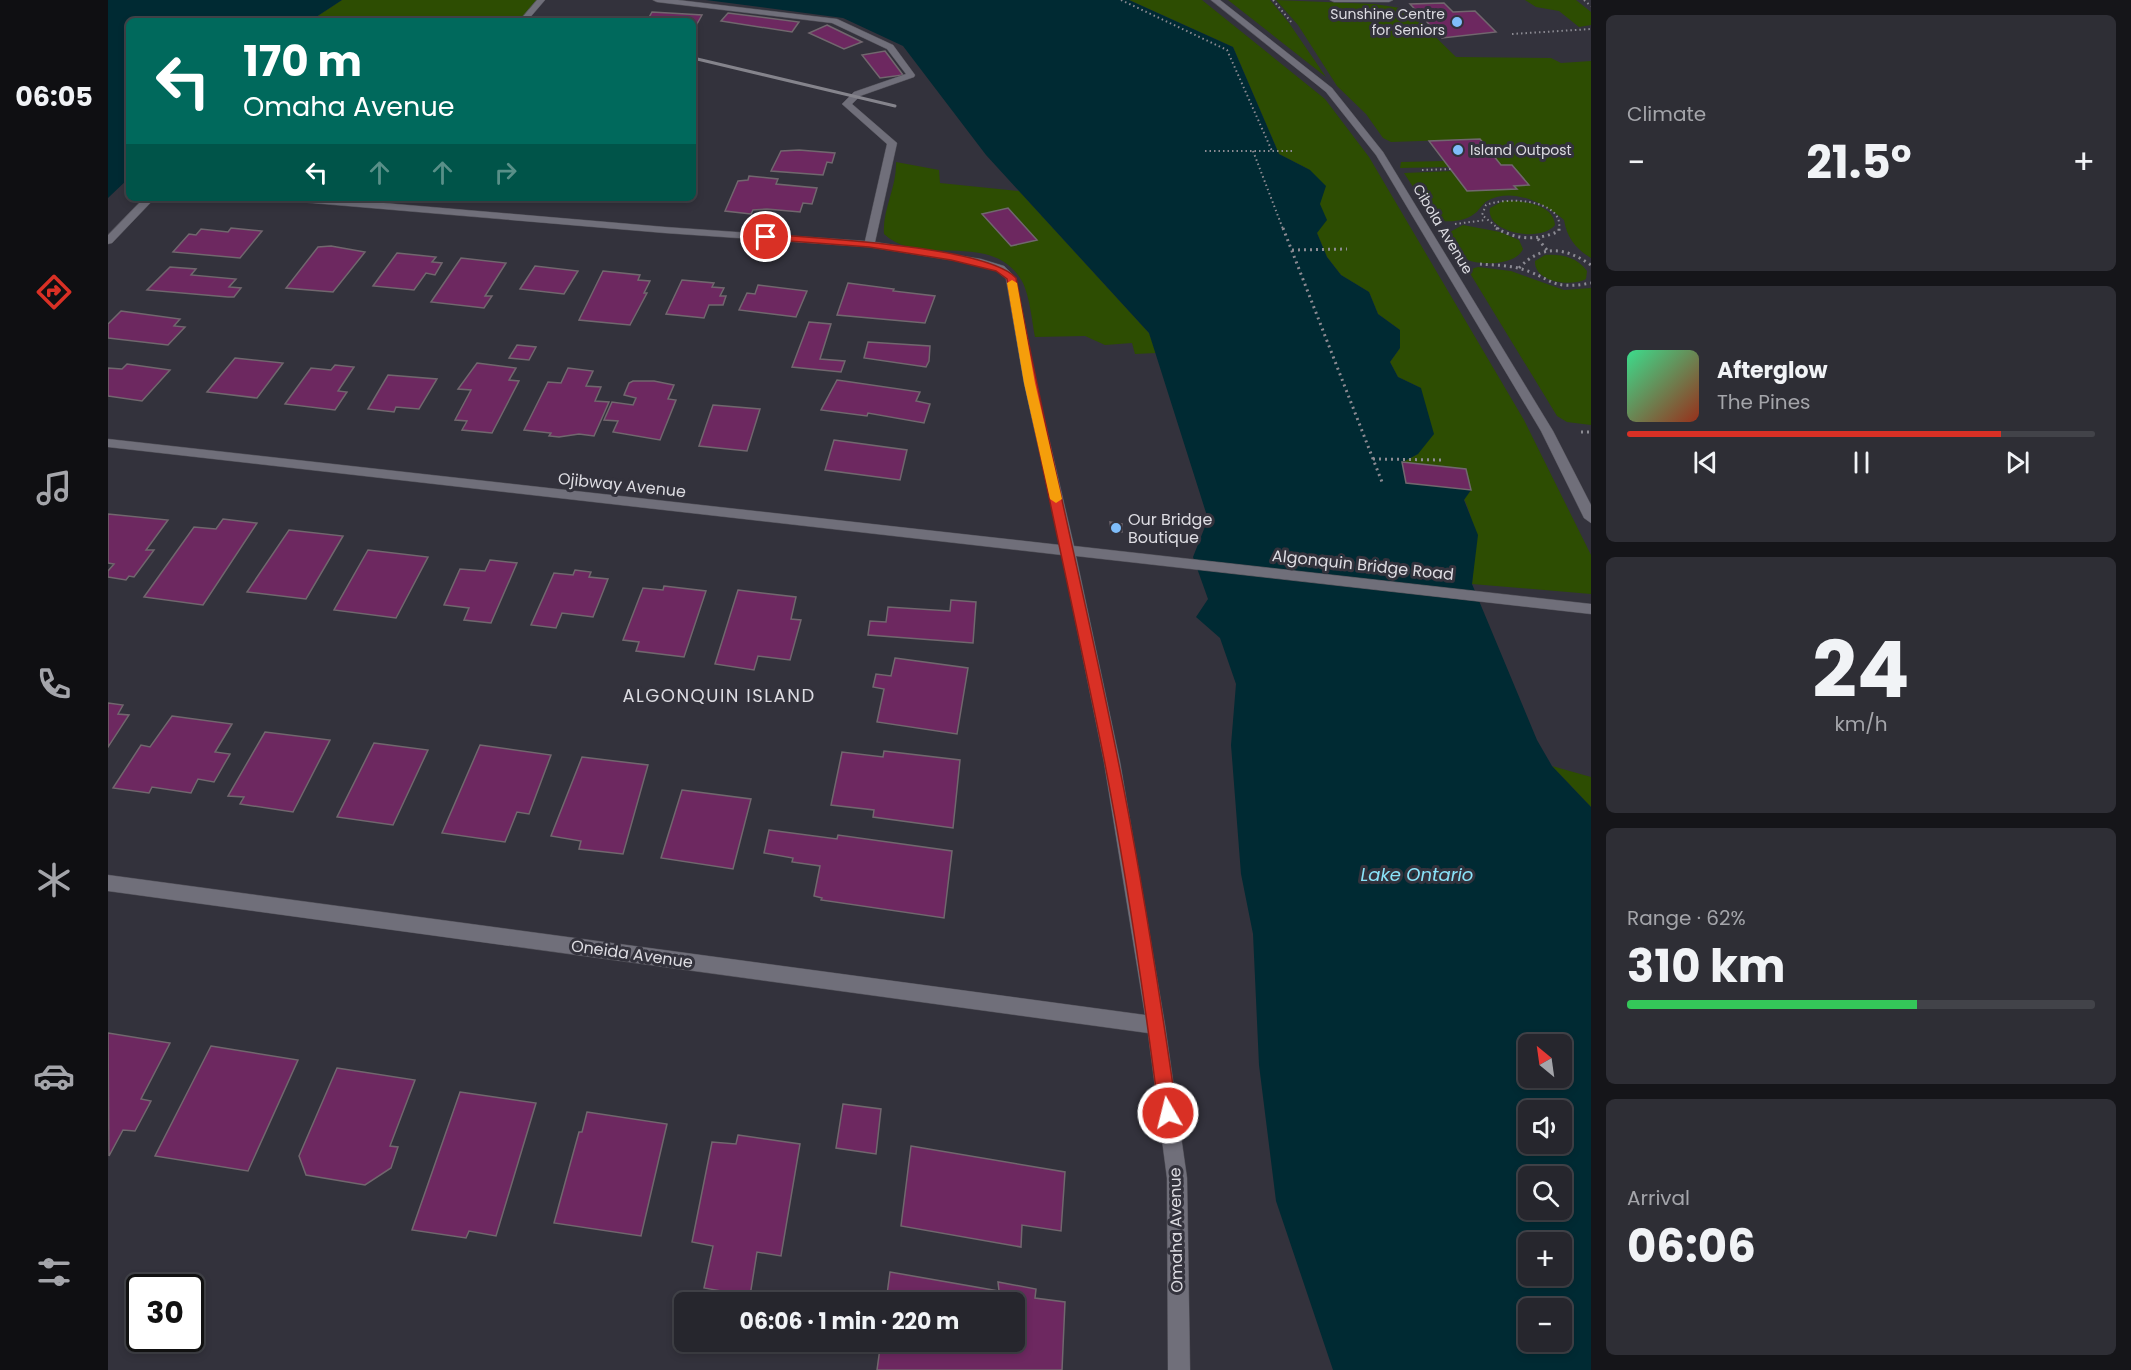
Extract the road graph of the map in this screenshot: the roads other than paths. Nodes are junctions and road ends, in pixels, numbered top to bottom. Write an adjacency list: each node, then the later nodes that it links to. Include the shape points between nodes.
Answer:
1 (542, 0): 6 (street)
2 (657, 0): 10 (street, via 834,21 890,47 910,75 857,94 847,104 892,143)
3 (1215, 0): 12 (street, Cibola Avenue, via 1329,90 1360,126 1547,431)
4 (1334, 0): 5 (street)
5 (1389, 0)
6 (527, 18)
7 (147, 201): 9 (street)
8 (324, 201): 10 (street)
9 (108, 241)
10 (869, 244): 13 (street, Omaha Avenue, via 976,261 1000,268 1011,278)
11 (108, 443): 13 (street, Ojibway Avenue)
12 (1591, 518)
13 (1068, 552): 14 (street, Ojibway Avenue); 17 (street, Omaha Avenue, via 1112,762)
14 (1131, 557): 15 (street, Algonquin Bridge Road)
15 (1591, 609)
16 (108, 883): 17 (street, Oneida Avenue)
17 (1156, 1025): 18 (street, Omaha Avenue, via 1177,1178)
18 (1179, 1370)

